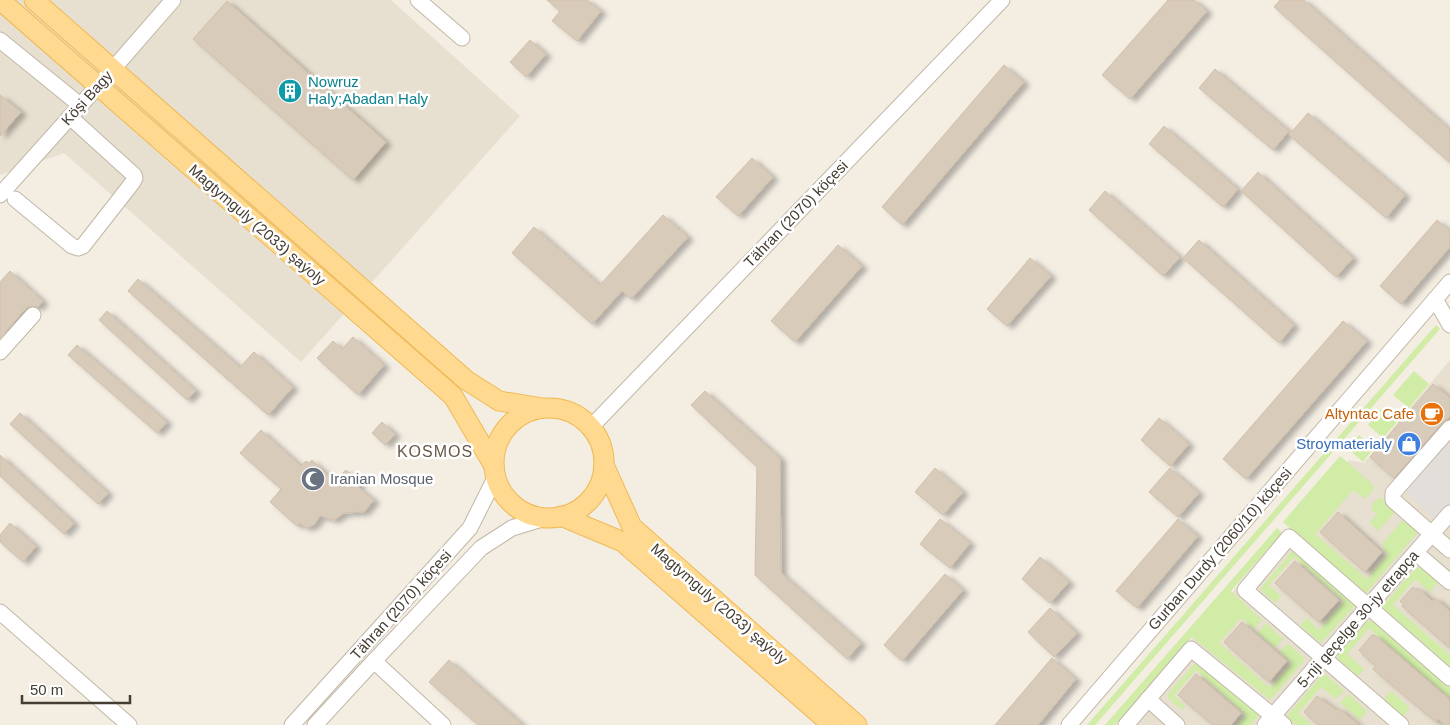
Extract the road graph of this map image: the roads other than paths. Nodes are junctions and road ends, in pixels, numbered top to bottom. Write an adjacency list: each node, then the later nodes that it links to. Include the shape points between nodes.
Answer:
1 (0, 0): 9 (main road, Magtymguly (2033) şaýoly)
2 (34, 0): 8 (main road, Magtymguly (2033) şaýoly)
3 (173, 0): 8 (street, Köşi Bagy)
4 (418, 0): 6 (street)
5 (1002, 0): 19 (street, Tähran (2070) köçesi)
6 (462, 38)
7 (0, 40): 10 (street)
8 (113, 70): 9 (street, Köşi Bagy); 18 (main road, Magtymguly (2033) şaýoly, via 466,380 499,401)
9 (98, 85): 10 (street, Köşi Bagy); 22 (main road, Magtymguly (2033) şaýoly, via 453,396)
10 (80, 105): 11 (street, Köşi Bagy)
11 (70, 117): 12 (street, Köşi Bagy); 12 (street, via 135,178 83,246 72,246)
12 (4, 195)
13 (1450, 282): 14 (street, Gurban Durdy (2060/10) köçesi)
14 (1435, 299): 16 (street); 42 (street, Gurban Durdy (2060/10) köçesi)
15 (33, 315): 17 (street)
16 (1450, 326)
17 (0, 352)
18 (542, 408): 19 (main road, via 563,410); 22 (main road, via 522,415 507,428 497,446)
19 (591, 427): 21 (main road, via 601,445)
20 (1450, 428): 25 (street, via 1393,493 1393,500)
21 (604, 465): 24 (main road, via 599,485 591,498 580,508); 41 (main road, Magtymguly (2033) şaýoly, via 632,527)
22 (495, 471): 24 (main road, via 510,502 526,513); 38 (street, Tähran (2070) köçesi, via 470,528)
23 (1450, 513): 25 (street, 5-nji geçelge 30-jy etrapça)
24 (553, 517): 32 (street, Tähran (2070) köçesi, via 512,528 481,548); 36 (main road, Magtymguly (2033) şaýoly, via 623,542)
25 (1432, 534): 26 (street); 27 (street, 5-nji geçelge 30-jy etrapça)
26 (1450, 550)
27 (1416, 553): 28 (street); 29 (street, 5-nji geçelge 30-jy etrapça)
28 (1450, 582)
29 (1369, 607): 31 (street, 5-nji geçelge 30-jy etrapça); 31 (street, via 1289,537 1245,590); 33 (street)
30 (0, 612): 37 (street)
31 (1324, 659): 35 (street, 5-nji geçelge 30-jy etrapça); 45 (street)
32 (374, 661): 39 (street, Tähran (2070) köçesi); 40 (street)
33 (1450, 678)
34 (1148, 699): 35 (street, via 1191,649); 43 (street); 44 (street)
35 (1274, 722)
36 (824, 723)
37 (129, 725)
38 (292, 725)
39 (316, 725)
40 (443, 725)
41 (857, 725)
42 (1069, 725)
43 (1126, 725)
44 (1177, 725)
45 (1401, 725)

